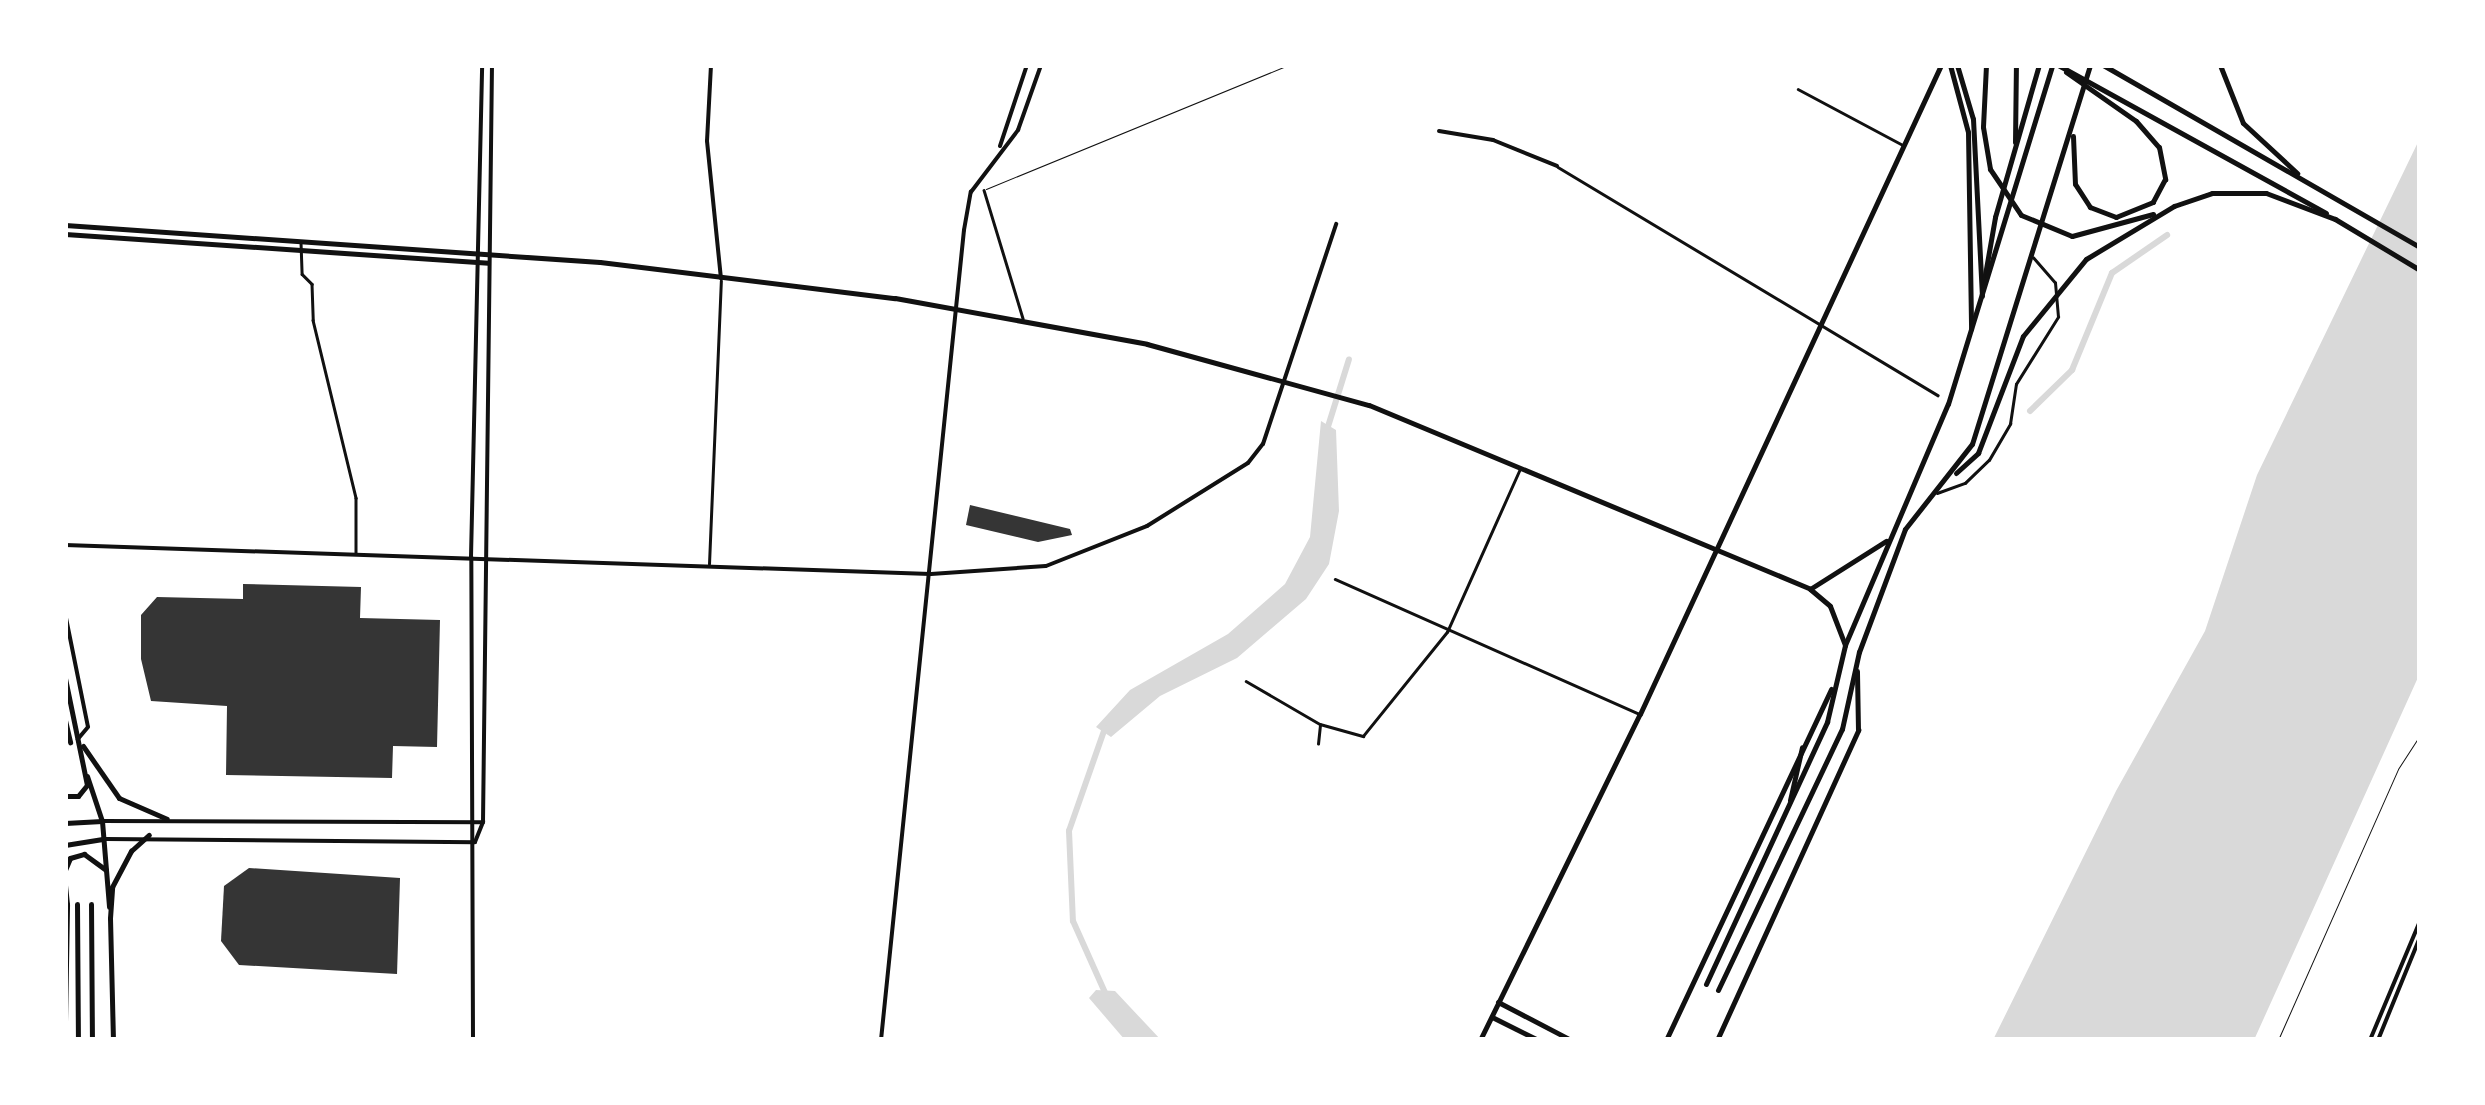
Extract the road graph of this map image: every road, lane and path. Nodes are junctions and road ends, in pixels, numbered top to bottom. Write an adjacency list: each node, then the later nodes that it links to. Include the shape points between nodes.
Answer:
1 (482, 65): 36 (street)
2 (492, 65): 35 (street)
3 (712, 65): 41 (street, via 706,121)
4 (1027, 65): 22 (street)
5 (1041, 65): 22 (street, via 1018,130)
6 (1288, 65): 26 (lane)
7 (1941, 65): 21 (main road)
8 (1954, 65): 42 (main road, via 1973,119); 46 (main road, via 1968,132 1966,286)
9 (1986, 65): 27 (main road, via 1982,105 1990,168 2021,215 2055,233 2084,236)
10 (2016, 65): 23 (main road)
11 (2039, 65): 23 (main road)
12 (2090, 65): 20 (main road)
13 (2103, 65): 25 (main road)
14 (2131, 65): 15 (main road)
15 (2172, 65)
16 (2220, 65): 25 (main road, via 2243,122)
17 (2057, 66): 20 (main road, via 2148,131 2166,165 2153,202 2128,216 2097,212 2075,184); 28 (main road); 42 (main road)
18 (1798, 89): 21 (street)
19 (1439, 130): 24 (street, via 1493,140)
20 (2073, 130): 37 (main road)
21 (1904, 146): 45 (main road)
22 (999, 151): 43 (street, via 971,192)
23 (2014, 152): 42 (main road, via 1987,251)
24 (1557, 166): 45 (street)
25 (2308, 181): 33 (main road)
26 (984, 190): 44 (street)
27 (2174, 206): 28 (main road, via 2242,191); 50 (main road, via 2086,259 2066,279 2023,336 1978,453)
28 (2335, 219): 40 (main road)
29 (1336, 224): 47 (street)
30 (65, 225): 32 (main road)
31 (65, 234): 34 (main road)
32 (301, 240): 34 (street); 36 (main road)
33 (2420, 247)
34 (302, 252): 38 (main road); 55 (street, via 356,498)
35 (488, 252): 36 (main road); 39 (street); 41 (main road)
36 (479, 253): 38 (street)
37 (2033, 258): 50 (main road, via 1972,444); 51 (street, via 2056,283 2058,317 2016,384 2010,424 1989,460 1965,483)
38 (478, 262): 39 (main road); 56 (street)
39 (488, 263): 57 (street)
40 (2420, 270)
41 (721, 278): 43 (main road); 58 (street)
42 (1982, 299): 46 (main road)
43 (956, 308): 44 (main road); 59 (street)
44 (1023, 320): 47 (main road)
45 (1823, 322): 48 (street); 54 (main road)
46 (1972, 332): 52 (main road, via 1948,404)
47 (1285, 382): 49 (main road); 59 (street, via 1263,444 1248,463 1147,526 1046,566)
48 (1938, 395)
49 (1520, 468): 54 (main road); 65 (street)
50 (1950, 478): 51 (main road)
51 (1936, 494): 67 (main road, via 1905,529)
52 (1886, 541): 61 (main road); 66 (main road)
53 (65, 545): 55 (street)
54 (1715, 550): 61 (main road); 71 (main road)
55 (356, 552): 56 (street)
56 (471, 557): 57 (street); 63 (street)
57 (485, 557): 58 (street); 64 (street)
58 (709, 564): 59 (street)
59 (931, 574): 110 (street)
60 (1335, 578): 65 (street)
61 (1810, 588): 66 (main road, via 1830,606)
62 (65, 614): 75 (street, via 88,727)
63 (470, 618): 64 (street); 86 (street)
64 (484, 618): 84 (street)
65 (1447, 632): 71 (street); 73 (street, via 1363,736)
66 (1845, 645): 70 (main road)
67 (1856, 671): 101 (main road, via 1842,729); 114 (main road, via 1858,730)
68 (65, 679): 75 (main road)
69 (1246, 681): 73 (street)
70 (1832, 689): 76 (main road); 81 (main road, via 1828,722)
71 (1640, 714): 102 (main road)
72 (65, 720): 77 (main road)
73 (1320, 724): 78 (street)
74 (2420, 735): 115 (path, via 2398,770)
75 (78, 738): 79 (main road); 82 (main road, via 119,798)
76 (1804, 740): 81 (main road); 105 (main road, via 1754,862)
77 (70, 742)
78 (1318, 744)
79 (86, 773): 80 (main road, via 84,792); 83 (main road)
80 (65, 796)
81 (1788, 809): 100 (main road)
82 (168, 819): 83 (street); 86 (street)
83 (102, 821): 85 (main road); 88 (main road)
84 (484, 822): 86 (street); 89 (street)
85 (65, 823)
86 (470, 824): 89 (street)
87 (149, 835): 88 (street); 89 (street); 97 (main road, via 131,851 112,887)
88 (103, 839): 90 (main road); 92 (main road)
89 (476, 842): 109 (street)
90 (65, 845)
91 (65, 870): 92 (main road, via 70,858 84,854)
92 (106, 870): 97 (main road)
93 (65, 886): 94 (main road)
94 (66, 902): 104 (main road)
95 (77, 904): 106 (main road)
96 (91, 904): 107 (main road)
97 (110, 918): 108 (main road)
98 (2420, 921): 116 (street)
99 (2420, 937): 117 (street)
100 (1706, 984)
101 (1718, 990)
102 (1498, 1002): 103 (main road); 113 (main road)
103 (1492, 1016): 111 (main road); 112 (main road)
104 (65, 1022)
105 (1666, 1039)
106 (78, 1040)
107 (92, 1040)
108 (113, 1040)
109 (473, 1040)
110 (882, 1040)
111 (1480, 1040)
112 (1538, 1040)
113 (1570, 1040)
114 (1717, 1040)
115 (2278, 1040)
116 (2370, 1040)
117 (2378, 1040)

